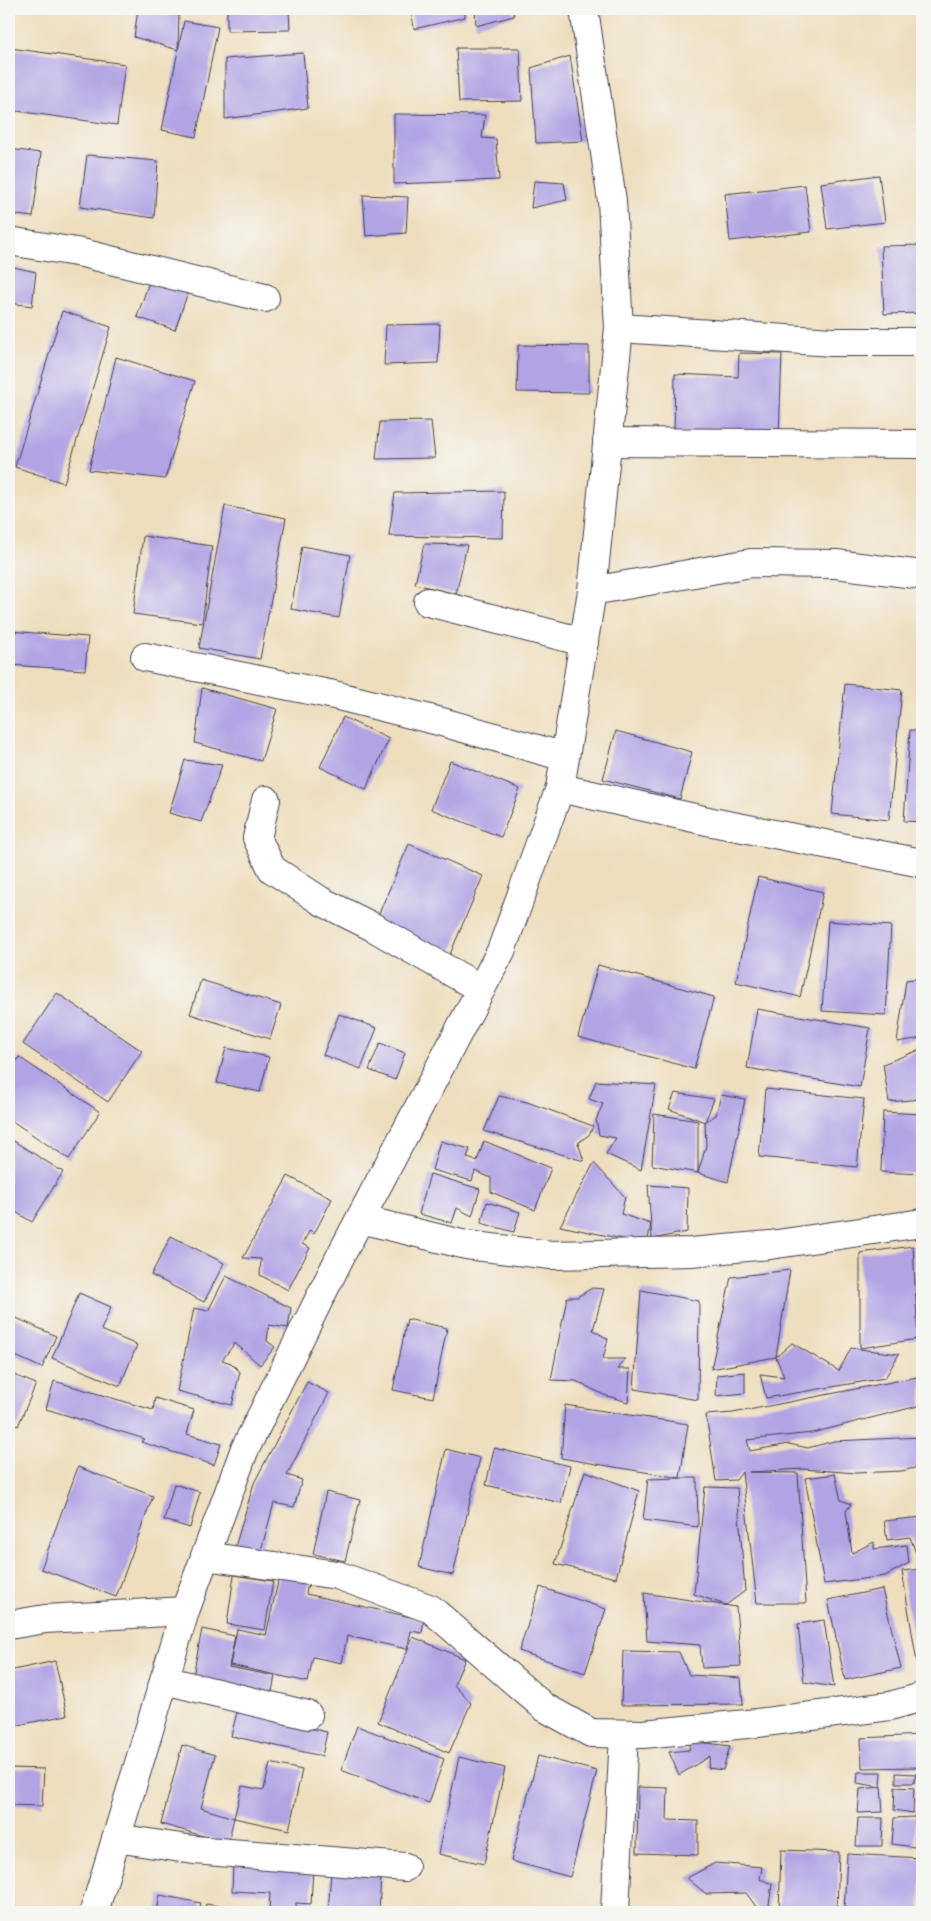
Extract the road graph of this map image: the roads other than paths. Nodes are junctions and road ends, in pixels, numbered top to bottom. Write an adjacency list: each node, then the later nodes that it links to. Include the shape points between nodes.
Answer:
1 (584, 9): 4 (street, via 612,201)
2 (9, 241): 3 (street, via 82,253)
3 (266, 298)
4 (619, 328): 5 (street, via 833,342); 6 (street)
5 (922, 342)
6 (607, 442): 7 (street); 9 (street)
7 (922, 444)
8 (922, 575): 9 (street, via 836,564 751,563)
9 (592, 591): 11 (street)
10 (428, 602): 11 (street)
11 (584, 642): 13 (street)
12 (145, 657): 13 (street, via 334,695)
13 (565, 757): 14 (street)
14 (560, 788): 16 (street); 17 (street, via 501,951)
15 (266, 800): 17 (street, via 257,838 272,869 321,901)
16 (922, 863)
17 (482, 989): 18 (street)
18 (360, 1219): 19 (street, via 466,1245 550,1255 691,1252 770,1245); 20 (street, via 244,1451)
19 (922, 1223)
20 (205, 1556): 21 (street); 26 (street, via 337,1575 431,1609 544,1707 591,1734)
21 (185, 1611): 22 (street, via 45,1619); 23 (street)
22 (9, 1625)
23 (164, 1680): 25 (street); 27 (street)
24 (922, 1697): 26 (street, via 871,1709 748,1724)
25 (308, 1715)
26 (624, 1734): 30 (street)
27 (116, 1838): 28 (street, via 194,1850); 29 (street)
28 (405, 1867)
29 (94, 1912)
30 (615, 1912)

